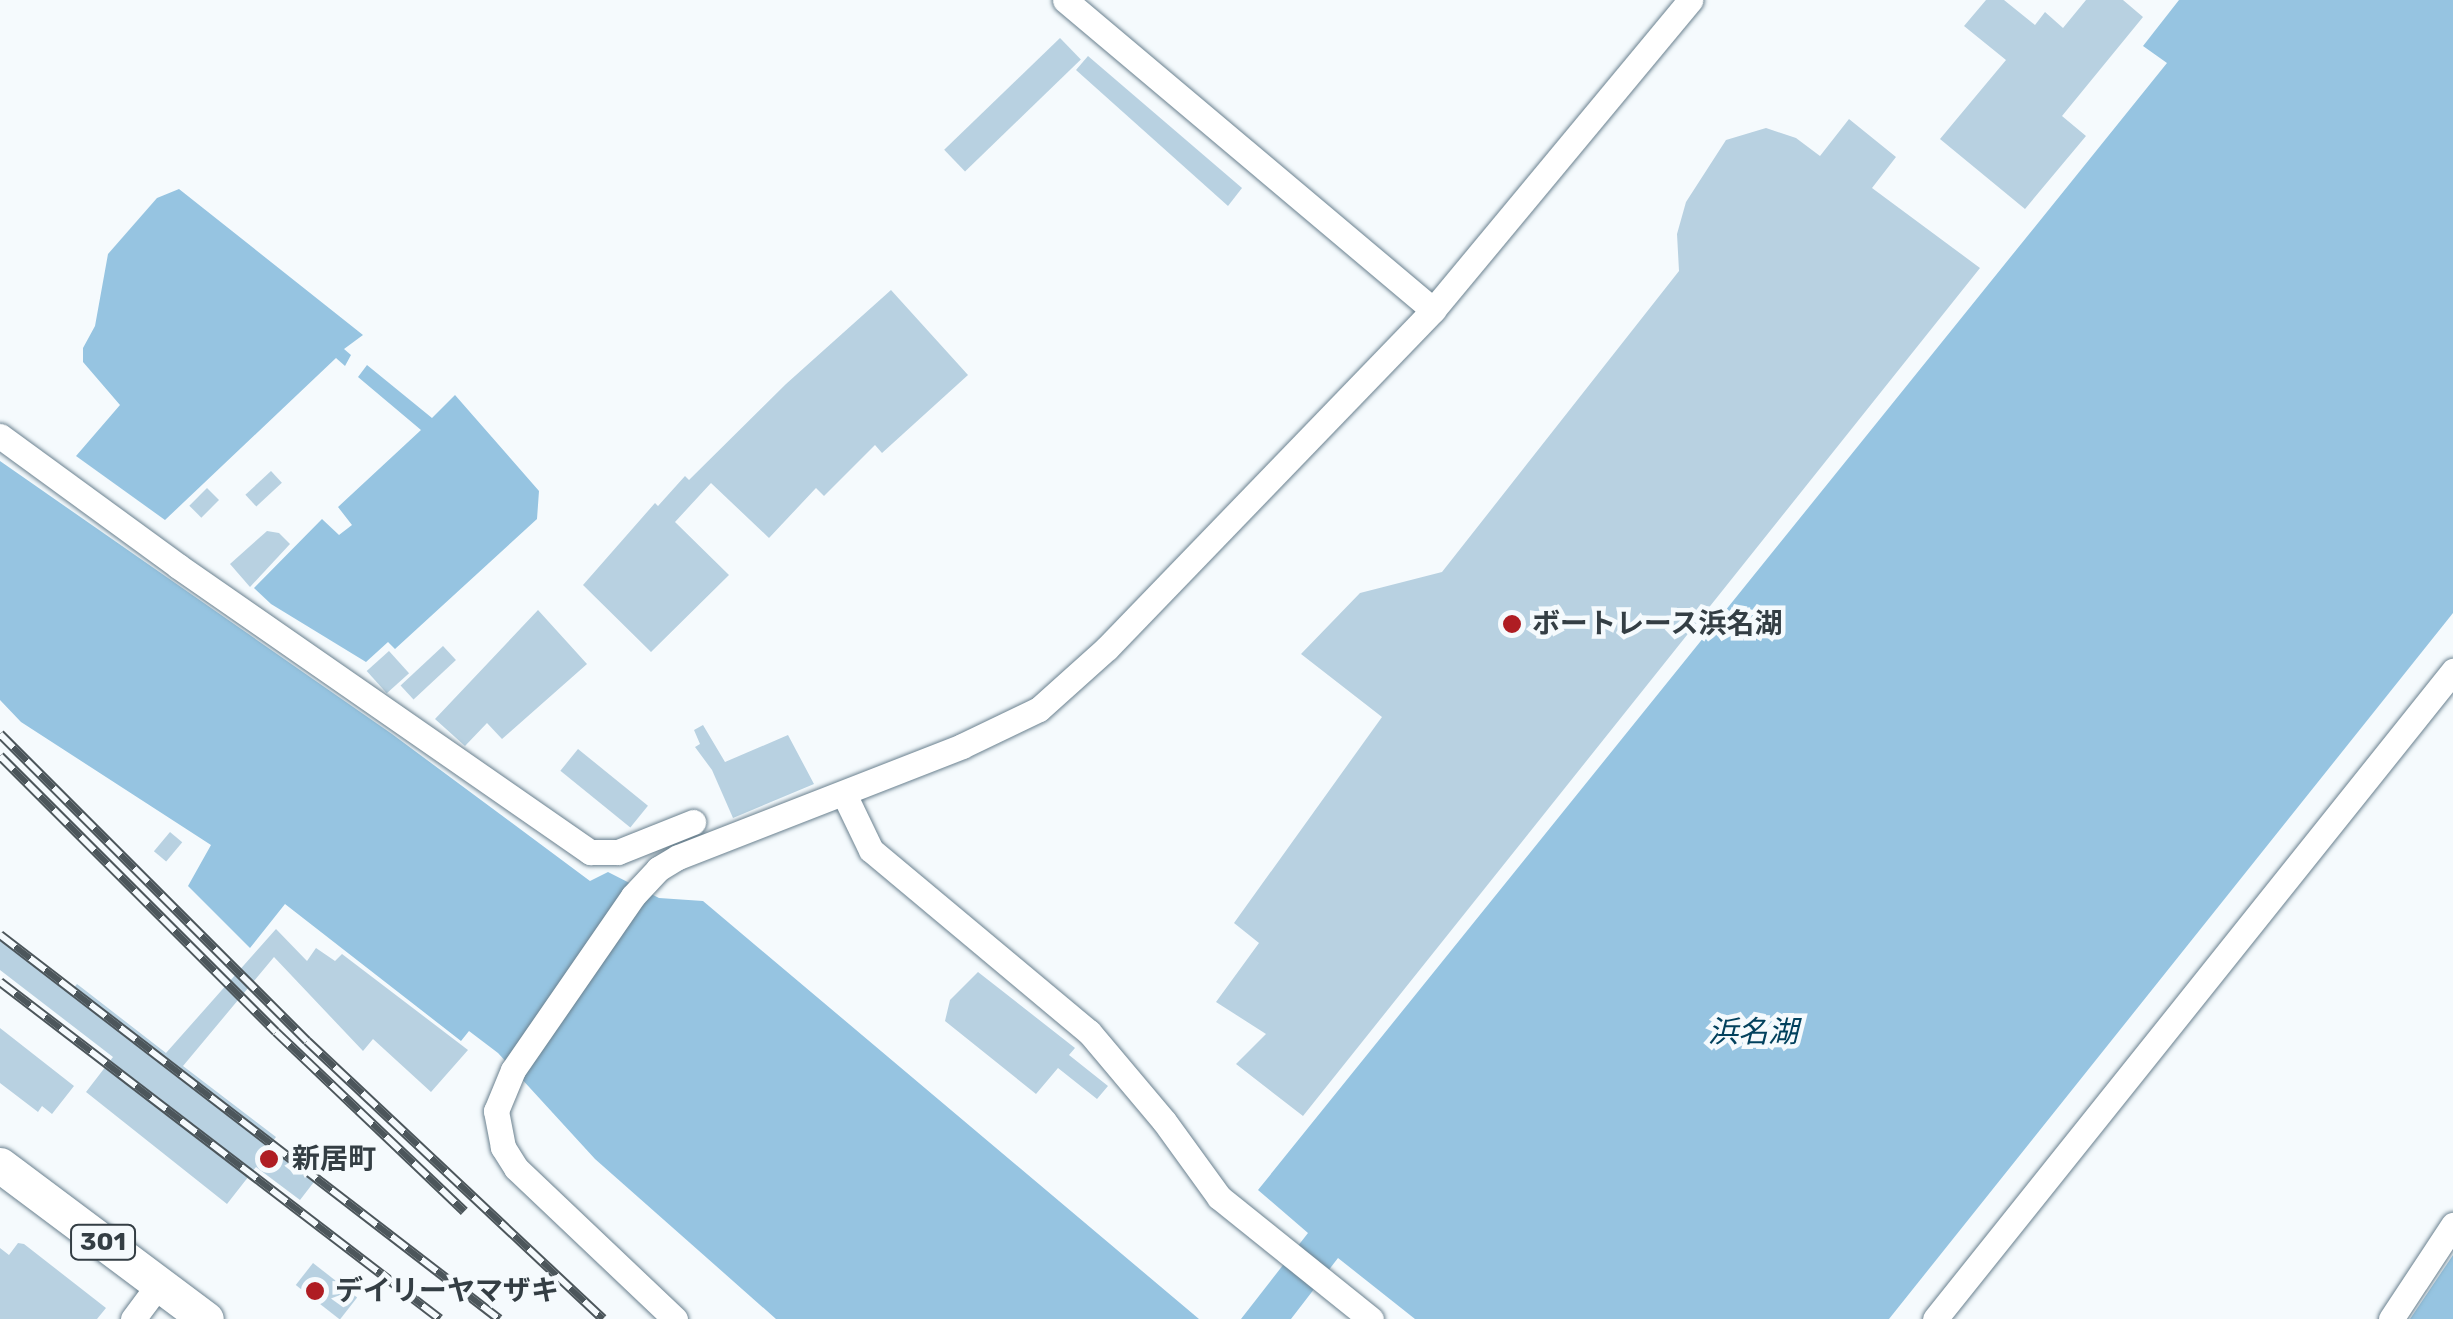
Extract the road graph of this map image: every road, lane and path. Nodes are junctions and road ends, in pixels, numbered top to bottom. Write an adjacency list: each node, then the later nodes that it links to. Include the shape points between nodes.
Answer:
1 (1066, 0): 3 (street)
2 (1690, 0): 3 (street)
3 (1433, 310): 6 (street, via 1039,710)
4 (0, 436): 7 (street, via 590,852 618,852)
5 (2453, 671): 15 (street)
6 (844, 794): 13 (street, via 658,869 514,1070 496,1111 502,1147 516,1168); 14 (street, via 871,850 1089,1032 1219,1197)
7 (693, 822)
8 (0, 1165): 10 (highway, 301)
9 (2453, 1225): 16 (street)
10 (159, 1284): 11 (street); 12 (highway, 301)
11 (133, 1319)
12 (206, 1319)
13 (675, 1319)
14 (1370, 1319)
15 (1935, 1319)
16 (2391, 1319)

